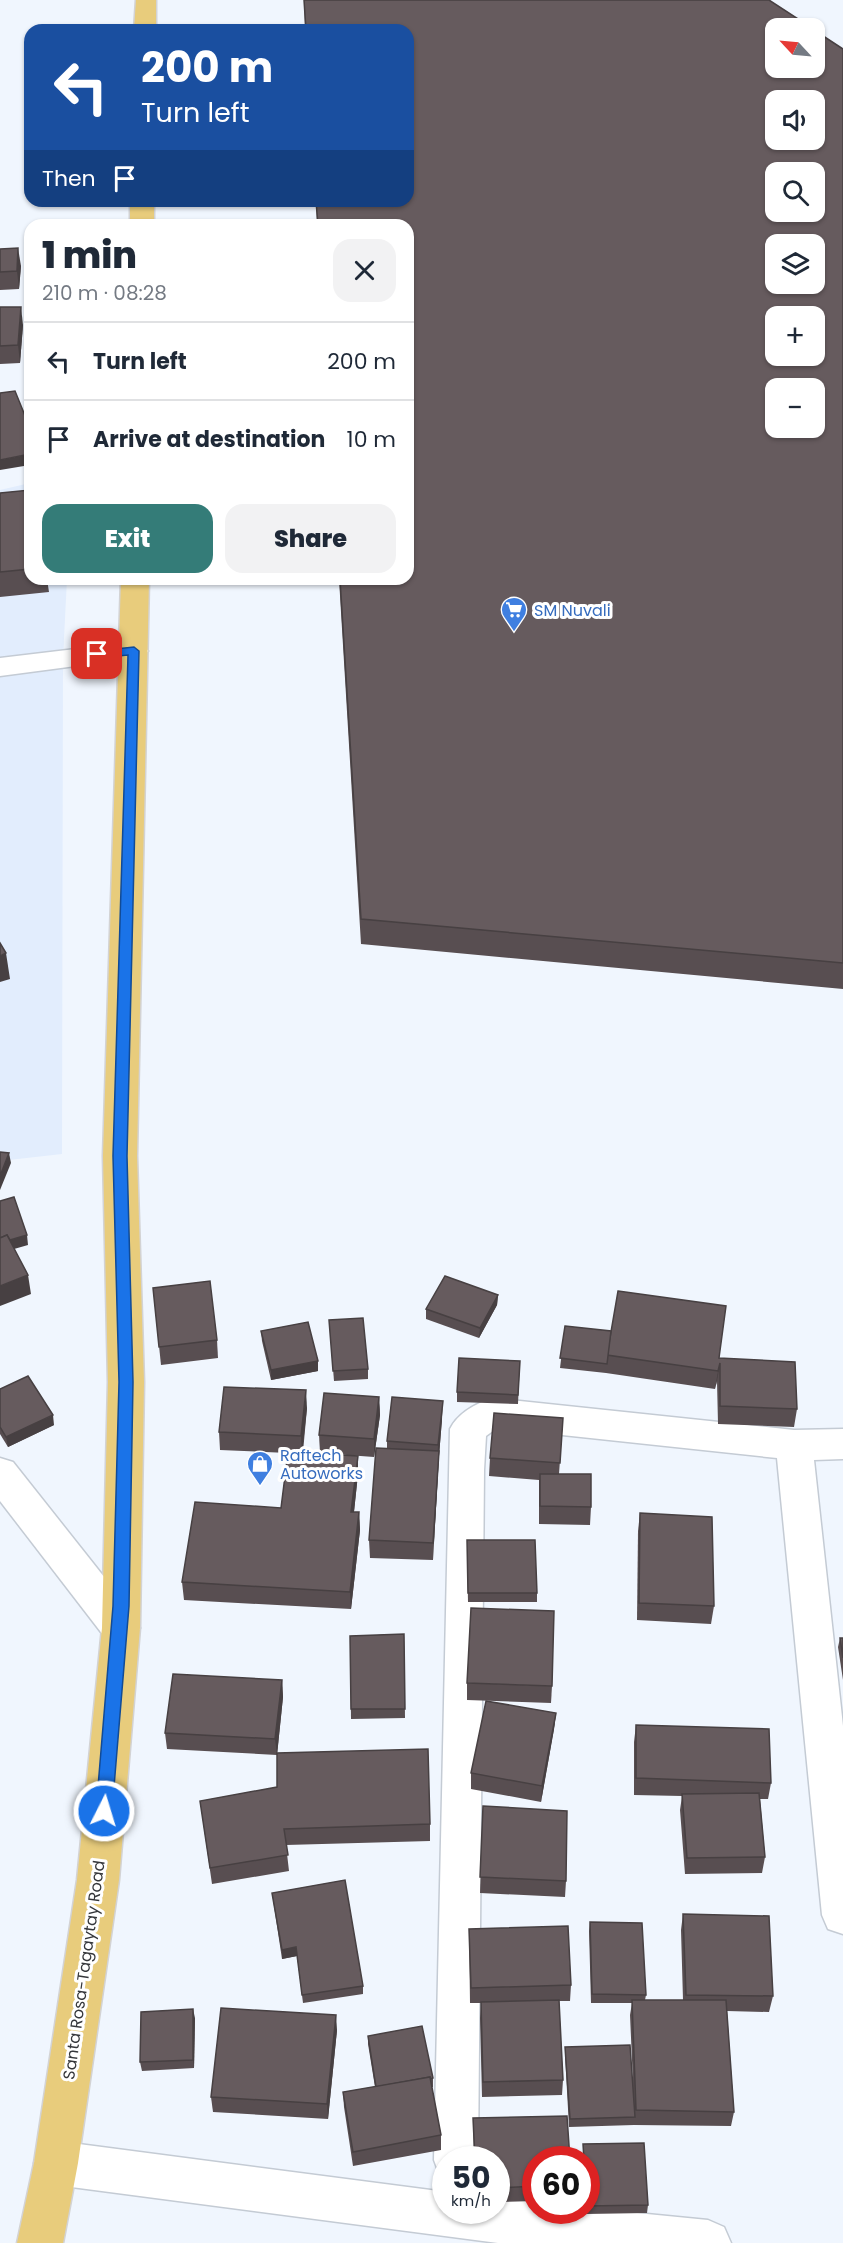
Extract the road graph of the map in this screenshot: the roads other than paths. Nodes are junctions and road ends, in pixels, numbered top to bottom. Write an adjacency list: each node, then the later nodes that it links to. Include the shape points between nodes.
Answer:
1 (146, 0): 2 (main road)
2 (145, 24)
3 (135, 585): 4 (main road, Santa Rosa-Tagaytay Road)
4 (134, 651): 5 (street); 9 (main road, Santa Rosa-Tagaytay Road, via 120,1156 126,1382)
5 (0, 667)
6 (843, 1444): 7 (street)
7 (794, 1445): 10 (street); 11 (street, via 492,1413 468,1429)
8 (0, 1473): 9 (street)
9 (120, 1628): 12 (main road, Santa Rosa-Tagaytay Road, via 98,1880)
10 (843, 1915)
11 (456, 2146)
12 (56, 2163): 13 (street); 15 (main road, Santa Rosa-Tagaytay Road)
13 (432, 2210)
14 (510, 2220): 16 (street)
15 (40, 2243)
16 (708, 2243)

